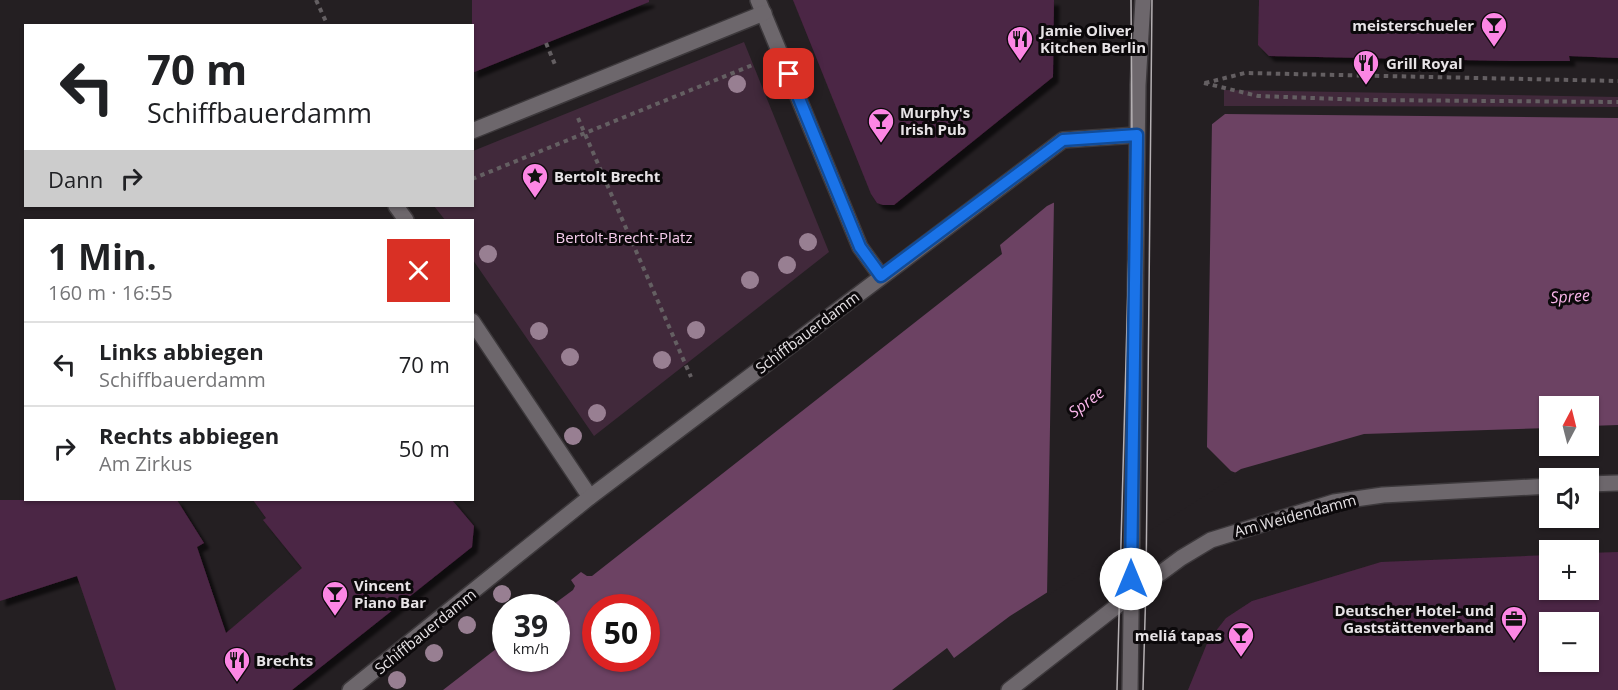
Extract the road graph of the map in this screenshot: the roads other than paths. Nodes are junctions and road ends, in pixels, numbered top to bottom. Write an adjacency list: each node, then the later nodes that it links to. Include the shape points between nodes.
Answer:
1 (1135, 0): 4 (street)
2 (1143, 0): 4 (street)
3 (761, 7): 5 (street); 7 (street, via 860,247)
4 (1138, 85): 6 (street)
5 (474, 130)
6 (1137, 136): 7 (street, Schiffbauerdamm, via 1063,140); 13 (street)
7 (881, 276): 12 (street, Schiffbauerdamm)
8 (474, 324): 12 (street)
9 (1618, 483): 10 (street)
10 (1599, 484)
11 (1539, 487): 13 (street, Am Weidendamm, via 1383,495 1334,502 1210,540)
12 (590, 497): 14 (street, Schiffbauerdamm)
13 (1131, 595): 15 (street, Am Weidendamm); 16 (street)
14 (350, 690)
15 (1008, 690)
16 (1130, 690)

